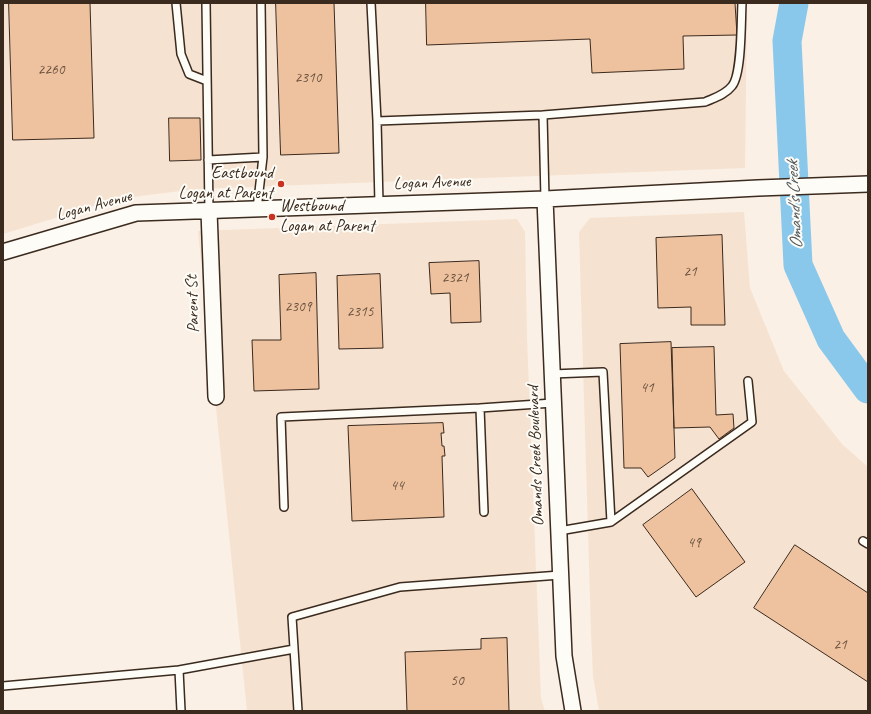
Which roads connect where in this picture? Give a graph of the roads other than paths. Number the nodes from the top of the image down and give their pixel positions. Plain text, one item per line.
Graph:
1 (176, 3) edge
2 (206, 3) edge
3 (261, 3) edge
4 (372, 3) edge
5 (742, 3) edge
6 (207, 81) junction
7 (543, 115) junction
8 (377, 121) junction
9 (263, 157) junction
10 (208, 160) junction
11 (868, 184) edge
12 (545, 198) junction
13 (379, 204) junction
14 (257, 209) junction
15 (209, 210) junction
16 (3, 252) edge
17 (552, 374) junction
18 (748, 381) dead end
19 (216, 397) dead end
20 (553, 403) junction
21 (480, 408) junction
22 (284, 507) dead end
23 (484, 512) dead end
24 (611, 522) junction
25 (559, 531) junction
26 (560, 575) junction
27 (294, 649) junction
28 (179, 670) junction
29 (3, 686) edge
30 (181, 711) edge
31 (298, 711) edge
32 (573, 711) edge

1 - 6 lane
2 - 6 lane
3 - 9 lane
4 - 8 lane
5 - 7 lane
6 - 10 lane
7 - 8 lane
7 - 12 lane
8 - 13 lane
9 - 10 lane
9 - 14 lane
10 - 15 lane
11 - 12 street, Logan Avenue
12 - 13 street, Logan Avenue
12 - 17 street, Omands Creek Boulevard
13 - 14 street, Logan Avenue
14 - 15 street, Logan Avenue
15 - 16 street, Logan Avenue
15 - 19 street, Parent St
17 - 20 street, Omands Creek Boulevard
17 - 24 lane
18 - 24 lane
20 - 21 lane
20 - 25 street, Omands Creek Boulevard
21 - 22 lane
21 - 23 lane
24 - 25 lane
25 - 26 street, Omands Creek Boulevard
26 - 27 lane
26 - 32 street, Omands Creek Boulevard
27 - 28 lane
27 - 31 lane
28 - 29 lane
28 - 30 lane

